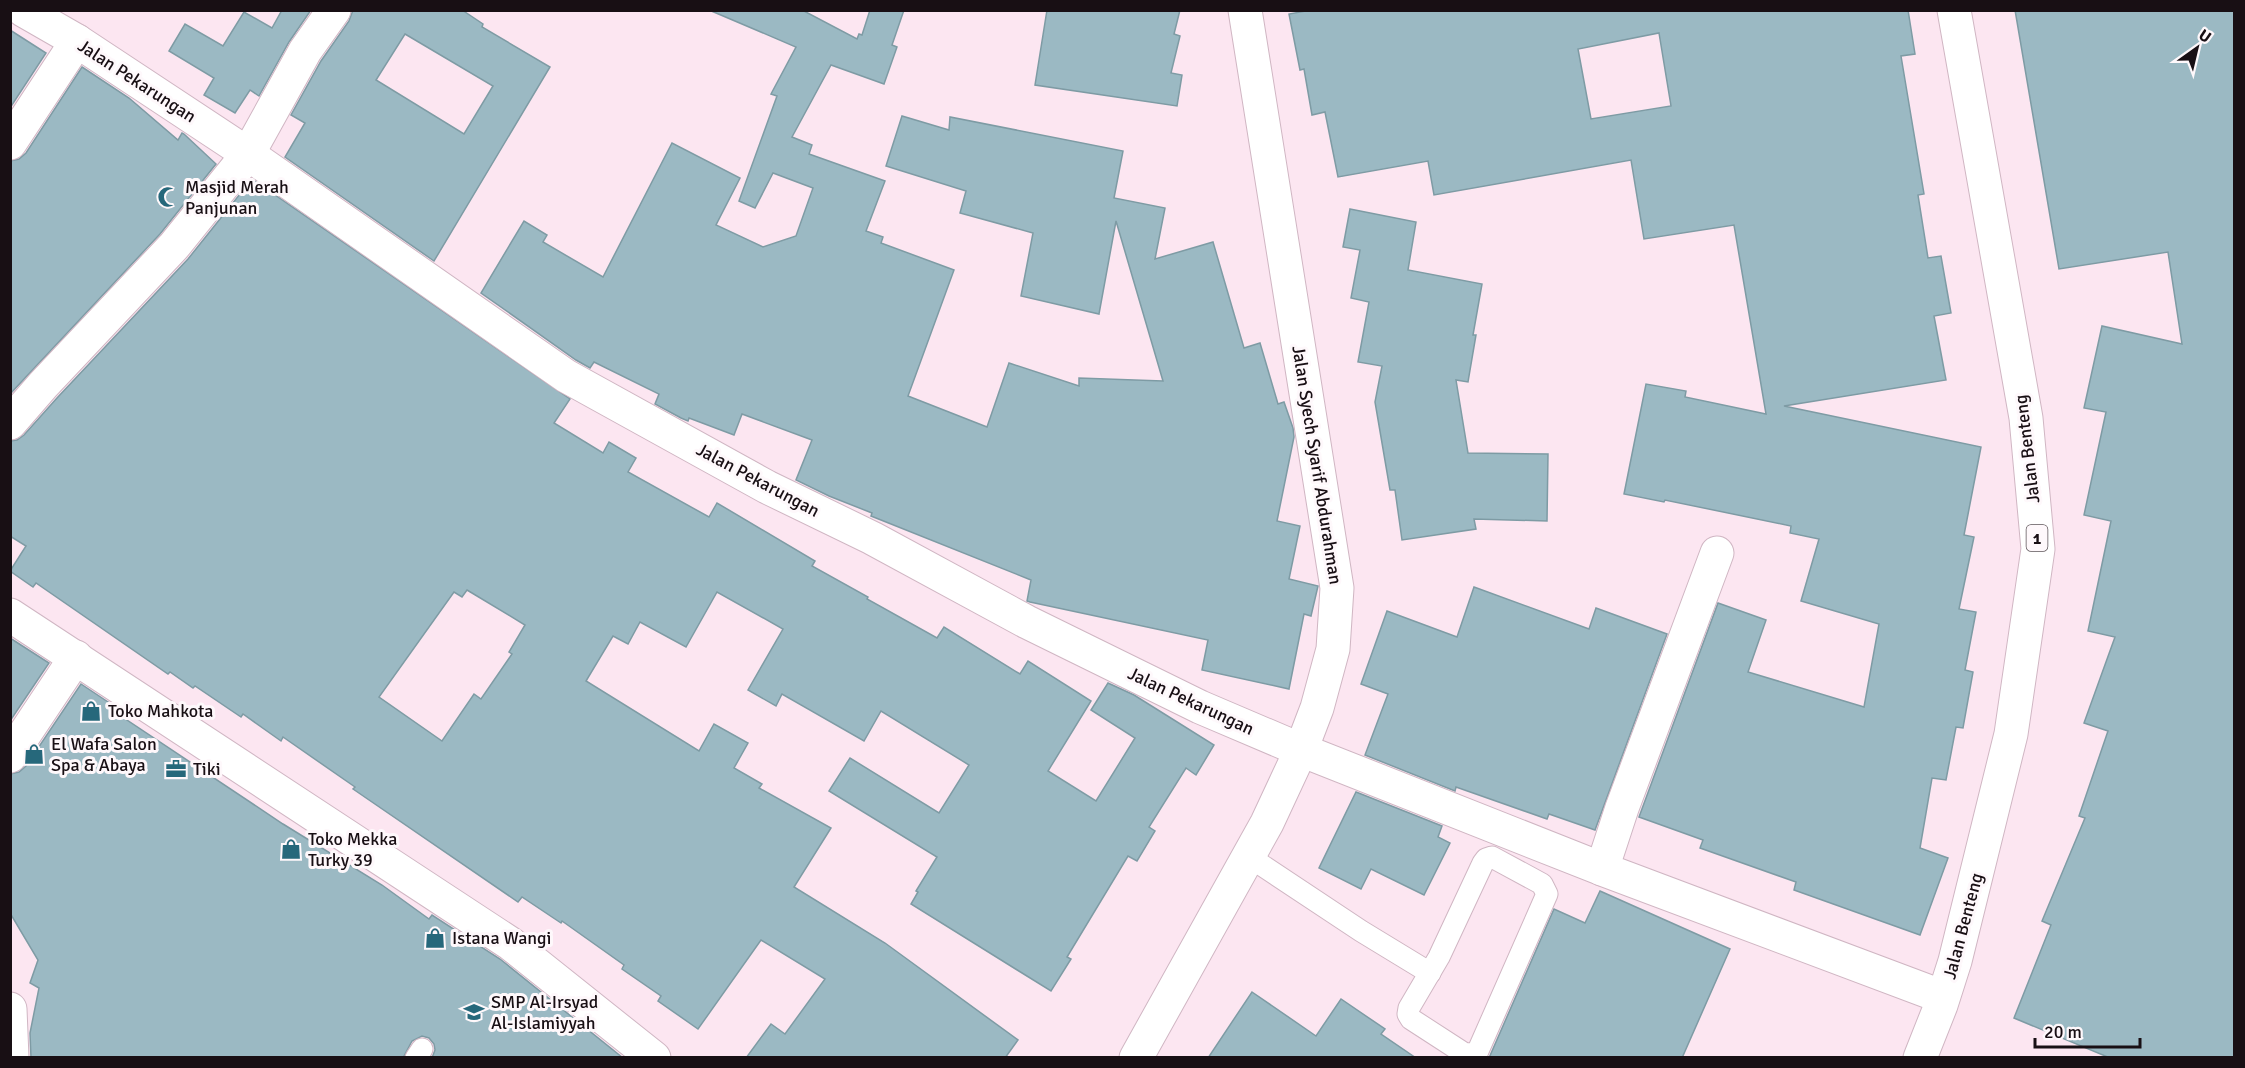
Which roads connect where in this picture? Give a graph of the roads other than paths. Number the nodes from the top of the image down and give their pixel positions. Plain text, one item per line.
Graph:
1 (23, 10) edge
2 (1245, 10) edge
3 (1954, 10) edge
4 (327, 13) edge
5 (77, 41) junction
6 (10, 143) edge
7 (248, 154) junction
8 (10, 423) edge
9 (1717, 553) dead end
10 (10, 615) edge
11 (76, 657) junction
12 (1301, 750) junction
13 (10, 756) edge
14 (1248, 856) junction
15 (1602, 869) junction
16 (1430, 973) junction
17 (1943, 997) junction
18 (10, 1009) edge
19 (12, 1058) edge
20 (654, 1058) edge
21 (1136, 1058) edge
22 (1920, 1058) edge

1 - 5 main road, Jalan Pekarungan
2 - 12 main road, Jalan Syech Syarif Abdurahman
3 - 17 main road, Jalan Benteng / 1
4 - 7 main road
5 - 6 main road
5 - 7 main road, Jalan Pekarungan
7 - 8 main road
7 - 12 main road, Jalan Pekarungan
9 - 15 main road
10 - 11 main road
11 - 13 main road
11 - 20 main road
12 - 14 main road, Jalan Syech Syarif Abdurahman
12 - 15 main road, Jalan Pekarungan
14 - 16 lane
14 - 21 main road, Jalan Syech Syarif Abdurahman
15 - 17 main road, Jalan Pekarungan
16 - 16 lane
17 - 22 main road, Jalan Benteng / 1
18 - 19 main road

